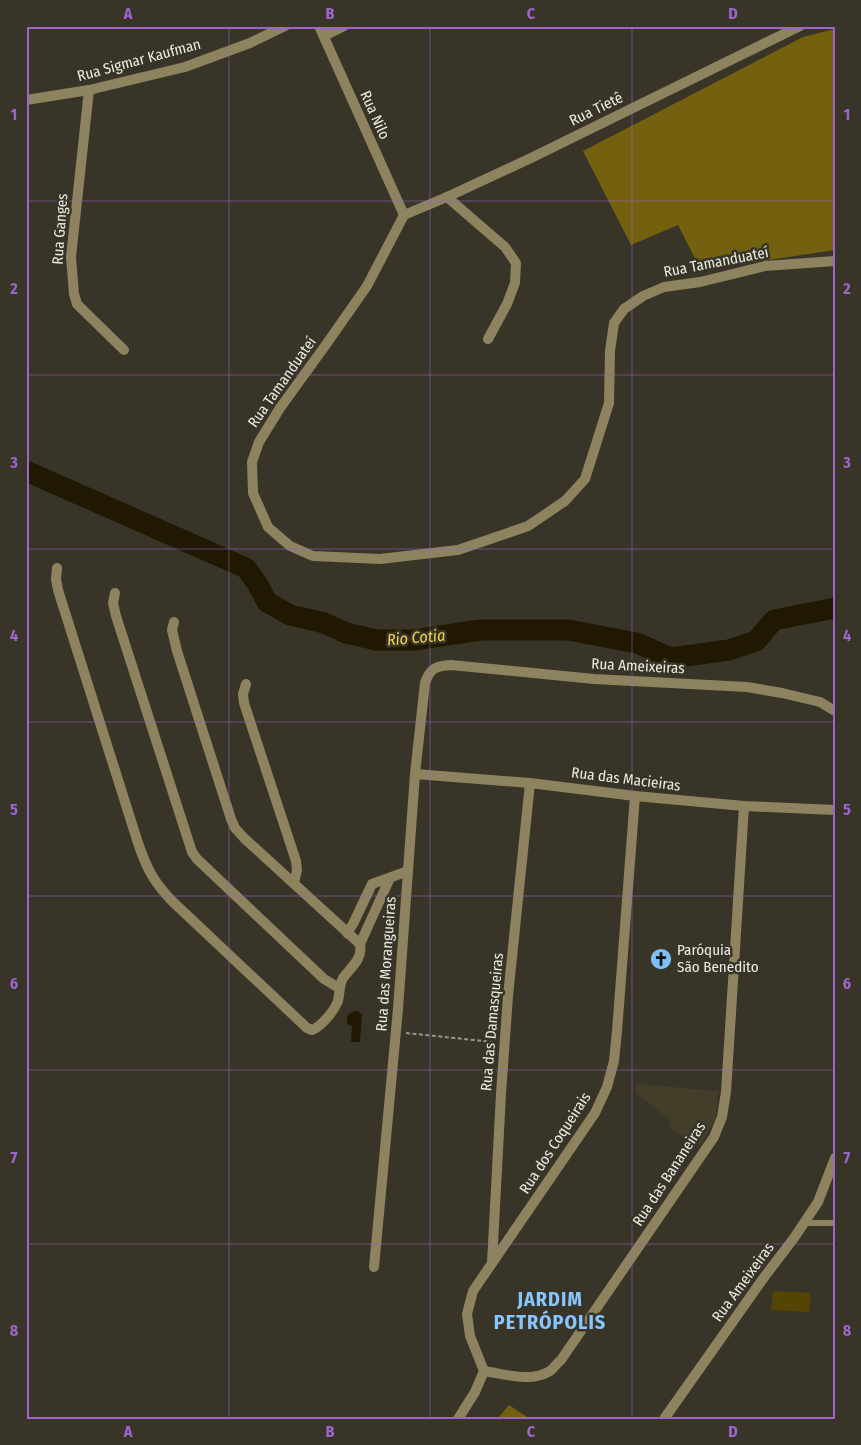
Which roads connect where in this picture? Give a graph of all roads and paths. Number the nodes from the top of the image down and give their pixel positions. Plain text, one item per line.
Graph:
1 (285, 26) edge
2 (344, 26) edge
3 (800, 26) edge
4 (789, 28) edge
5 (321, 31) edge
6 (89, 90) junction
7 (26, 100) edge
8 (447, 197) junction
9 (404, 215) junction
10 (835, 261) edge
11 (488, 339) dead end
12 (124, 350) dead end
13 (57, 568) dead end
14 (115, 592) dead end
15 (174, 622) dead end
16 (436, 667) joint
17 (246, 684) dead end
18 (835, 711) edge
19 (415, 774) junction
20 (530, 783) junction
21 (635, 796) junction
22 (744, 806) junction
23 (835, 810) edge
24 (408, 871) junction
25 (390, 878) junction
26 (294, 883) junction
27 (360, 909) junction
28 (374, 915) junction
29 (347, 933) junction
30 (360, 944) junction
31 (339, 988) junction
32 (396, 1031) junction
33 (505, 1043) junction
34 (835, 1158) edge
35 (804, 1223) junction
36 (833, 1223) dead end
37 (492, 1264) junction
38 (374, 1267) dead end
39 (484, 1371) junction
40 (458, 1419) edge
41 (664, 1419) edge

1 - 6 street, Rua Sigmar Kaufman
2 - 5 street
3 - 4 street, Rua Tietê
4 - 8 street, Rua Tietê
5 - 9 street, Rua Nilo
6 - 7 street, Rua Sigmar Kaufman
6 - 12 street, Rua Ganges
8 - 9 street, Rua Tietê
8 - 11 street
9 - 10 street, Rua Tamanduateí
13 - 31 street
14 - 31 street
15 - 26 street
16 - 18 street, Rua Ameixeiras
16 - 19 street, Rua das Morangueiras
17 - 26 street
19 - 20 street, Rua das Macieiras
19 - 24 street, Rua das Morangueiras
20 - 21 street, Rua das Macieiras
20 - 33 street, Rua das Damasqueiras
21 - 22 street, Rua das Macieiras
21 - 37 street, Rua dos Coqueirais
22 - 23 street, Rua das Macieiras
22 - 39 street, Rua das Bananeiras
24 - 25 street
24 - 32 street, Rua das Morangueiras
25 - 27 street
25 - 28 street
26 - 29 street
27 - 28 street
27 - 29 street
28 - 30 street
29 - 30 street
30 - 31 street
32 - 33 path
32 - 38 street, Rua das Morangueiras
33 - 37 street, Rua das Damasqueiras
34 - 35 street, Rua Ameixeiras
35 - 36 lane
35 - 41 street, Rua Ameixeiras
37 - 39 street, Rua dos Coqueirais
39 - 40 street

